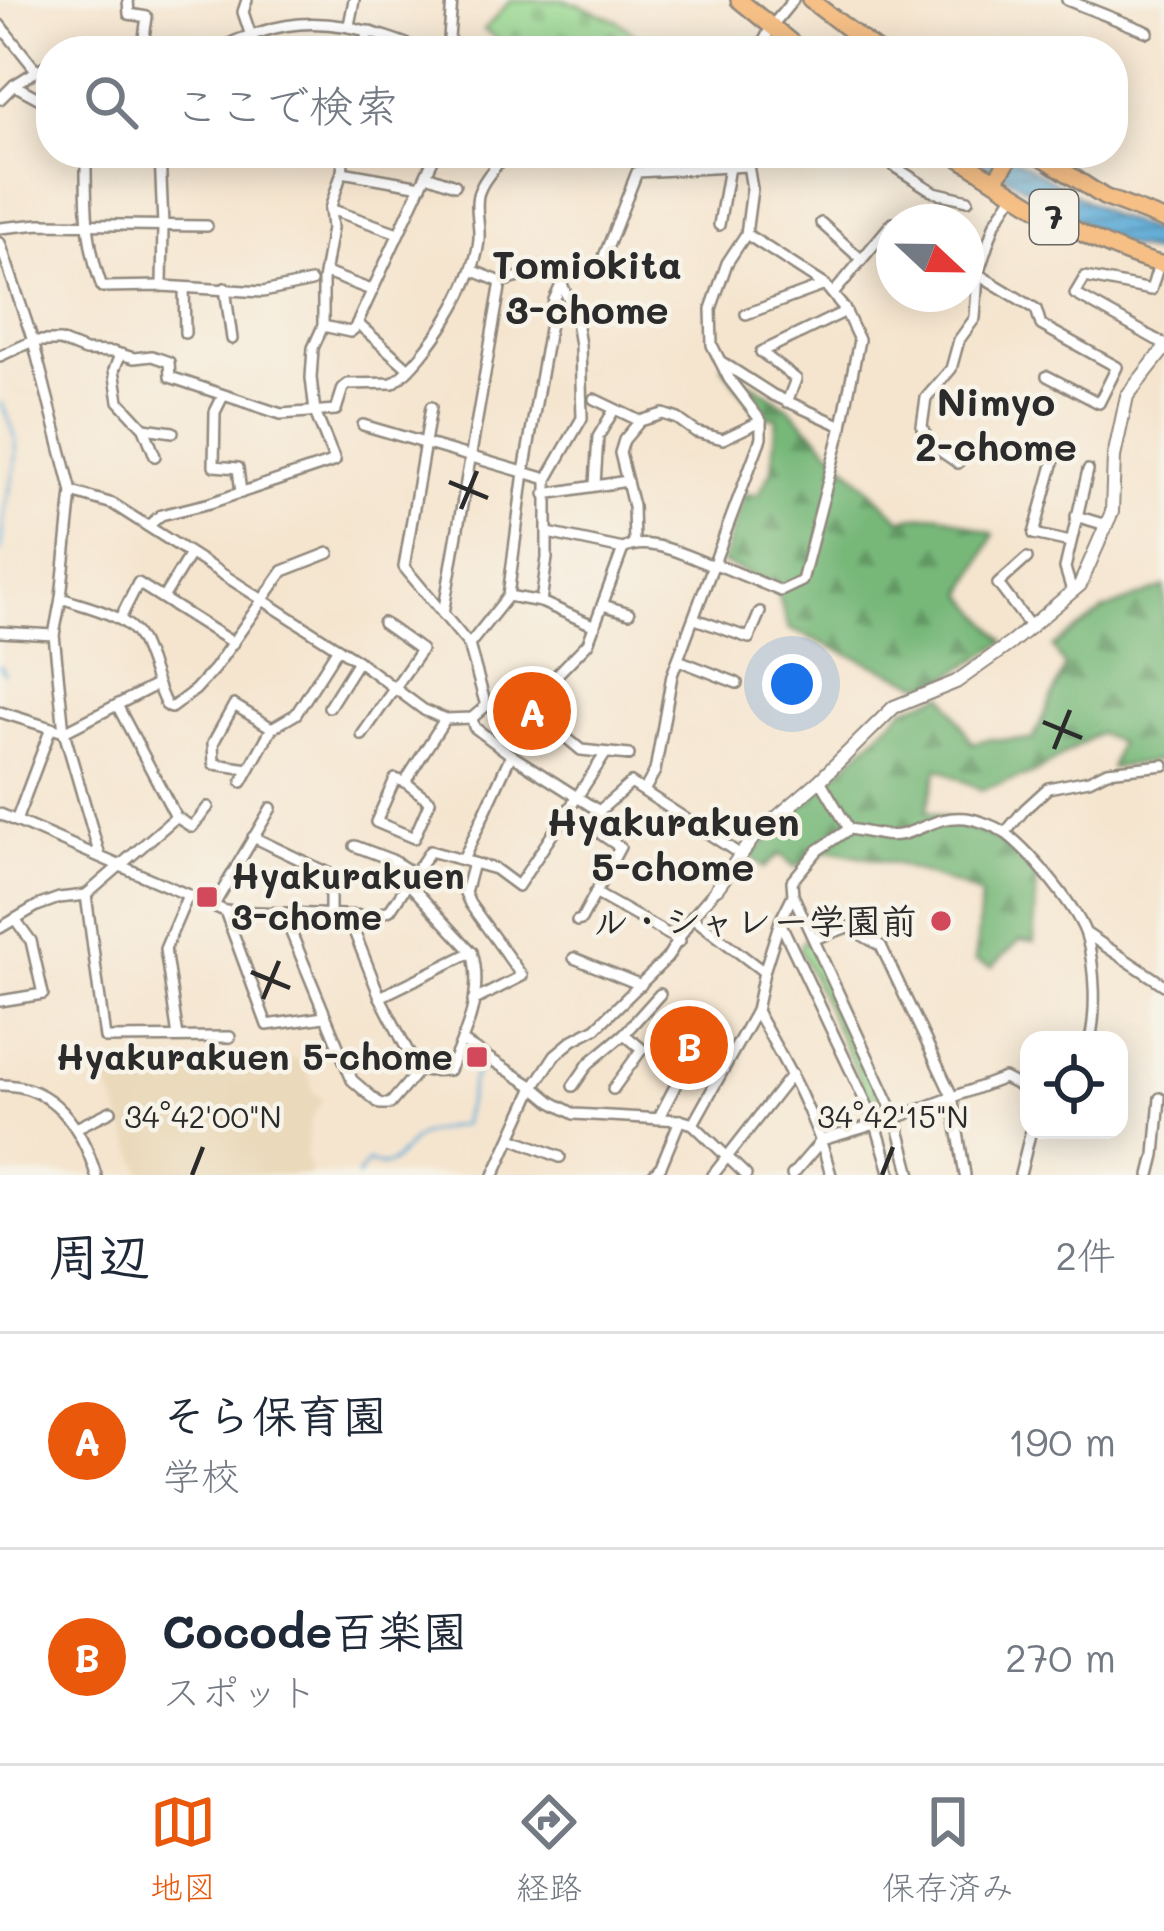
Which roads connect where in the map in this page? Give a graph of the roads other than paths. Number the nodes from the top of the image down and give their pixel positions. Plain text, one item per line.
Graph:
1 (128, 0) edge
2 (247, 0) edge
3 (354, 0) edge
4 (452, 0) edge
5 (739, 0) edge
6 (810, 0) edge
7 (1070, 1) edge
8 (792, 2) edge
9 (775, 22) junction
10 (0, 25) edge
11 (349, 25) junction
12 (369, 31) junction
13 (1148, 32) dead end
14 (144, 36) edge
15 (251, 36) joint
16 (367, 36) edge
17 (383, 36) edge
18 (449, 36) edge
19 (767, 36) edge
20 (788, 36) edge
21 (857, 36) edge
22 (36, 70) joint
23 (14, 85) junction
24 (36, 97) edge
25 (0, 99) edge
26 (86, 168) edge
27 (161, 168) edge
28 (342, 168) edge
29 (430, 168) edge
30 (495, 168) edge
31 (710, 168) edge
32 (728, 168) edge
33 (748, 168) edge
34 (898, 168) edge
35 (975, 168) edge
36 (1003, 168) edge
37 (1059, 168) edge
38 (342, 172) junction
39 (427, 175) junction
40 (995, 180) junction
41 (455, 184) dead end
42 (421, 187) junction
43 (1015, 192) junction
44 (968, 200) dead end
45 (330, 209) junction
46 (1164, 220) edge
47 (820, 224) dead end
48 (86, 225) junction
49 (718, 225) dead end
50 (164, 226) junction
51 (206, 226) dead end
52 (0, 228) edge
53 (398, 233) junction
54 (746, 234) junction
55 (876, 242) edge
56 (0, 243) edge
57 (984, 256) edge
58 (603, 259) dead end
59 (861, 260) junction
60 (1162, 265) edge
61 (474, 271) junction
62 (326, 273) junction
63 (984, 278) edge
64 (311, 282) dead end
65 (501, 282) junction
66 (562, 283) junction
67 (162, 286) junction
68 (184, 287) junction
69 (225, 288) junction
70 (829, 289) junction
71 (371, 290) junction
72 (846, 311) junction
73 (975, 312) edge
74 (746, 314) dead end
75 (357, 323) junction
76 (323, 326) junction
77 (185, 333) dead end
78 (232, 339) dead end
79 (33, 341) junction
80 (1164, 347) edge
81 (120, 355) junction
82 (0, 356) edge
83 (718, 360) junction
84 (409, 369) junction
85 (1047, 376) dead end
86 (223, 396) junction
87 (594, 399) dead end
88 (787, 402) junction
89 (430, 406) dead end
90 (614, 410) junction
91 (315, 412) junction
92 (640, 421) junction
93 (761, 421) junction
94 (363, 425) dead end
95 (842, 426) junction
96 (144, 428) junction
97 (173, 432) dead end
98 (423, 442) junction
99 (155, 456) dead end
100 (471, 456) junction
101 (1054, 461) dead end
102 (958, 463) dead end
103 (1088, 470) dead end
104 (524, 472) junction
105 (547, 479) junction
106 (627, 481) junction
107 (596, 484) junction
108 (72, 492) junction
109 (241, 493) junction
110 (545, 494) junction
111 (1076, 516) junction
112 (1106, 525) junction
113 (148, 526) junction
114 (548, 533) junction
115 (1070, 542) junction
116 (628, 546) junction
117 (329, 553) dead end
118 (190, 554) junction
119 (1028, 558) dead end
120 (714, 566) junction
121 (1072, 591) junction
122 (508, 596) junction
123 (62, 598) junction
124 (163, 598) junction
125 (262, 598) junction
126 (541, 602) junction
127 (603, 605) junction
128 (760, 612) dead end
129 (628, 613) dead end
130 (443, 614) junction
131 (695, 619) junction
132 (120, 620) junction
133 (383, 623) dead end
134 (596, 626) junction
135 (1030, 626) junction
136 (0, 632) edge
137 (54, 635) junction
138 (233, 644) junction
139 (470, 645) junction
140 (338, 649) junction
141 (678, 660) junction
142 (358, 661) junction
143 (737, 683) dead end
144 (156, 685) junction
145 (396, 688) junction
146 (117, 705) junction
147 (486, 706) junction
148 (329, 707) dead end
149 (1, 715) edge
150 (472, 718) junction
151 (445, 719) junction
152 (51, 728) junction
153 (272, 728) junction
154 (64, 731) junction
155 (362, 735) dead end
156 (568, 740) dead end
157 (606, 753) junction
158 (511, 755) junction
159 (629, 755) dead end
160 (1164, 765) edge
161 (249, 769) junction
162 (820, 780) junction
163 (242, 782) dead end
164 (405, 782) junction
165 (644, 791) junction
166 (577, 797) junction
167 (208, 808) dead end
168 (271, 808) dead end
169 (599, 811) junction
170 (0, 814) edge
171 (176, 817) junction
172 (16, 821) junction
173 (849, 829) junction
174 (1005, 833) junction
175 (253, 837) junction
176 (355, 846) dead end
177 (741, 855) junction
178 (100, 856) junction
179 (468, 861) junction
180 (122, 866) junction
181 (413, 880) junction
182 (717, 888) joint
183 (595, 893) junction
184 (188, 895) junction
185 (793, 895) junction
186 (86, 896) junction
187 (214, 905) junction
188 (225, 911) junction
189 (283, 913) junction
190 (330, 914) junction
191 (348, 916) junction
192 (692, 916) junction
193 (15, 919) junction
194 (578, 921) dead end
195 (780, 921) junction
196 (0, 928) edge
197 (1087, 934) junction
198 (814, 939) junction
199 (680, 941) junction
200 (472, 952) junction
201 (574, 958) dead end
202 (764, 972) junction
203 (641, 985) junction
204 (1164, 985) edge
205 (660, 994) dead end
206 (380, 997) junction
207 (0, 1001) edge
208 (473, 1001) junction
209 (756, 1011) junction
210 (324, 1017) junction
211 (596, 1028) junction
212 (1092, 1031) edge
213 (624, 1034) junction
214 (230, 1036) dead end
215 (178, 1037) junction
216 (462, 1041) junction
217 (611, 1044) junction
218 (683, 1070) dead end
219 (418, 1071) junction
220 (792, 1074) junction
221 (0, 1084) edge
222 (573, 1086) dead end
223 (1020, 1086) edge
224 (534, 1087) junction
225 (614, 1088) dead end
226 (952, 1096) junction
227 (1160, 1098) dead end
228 (111, 1111) dead end
229 (896, 1118) junction
230 (658, 1119) junction
231 (680, 1120) junction
232 (693, 1124) junction
233 (876, 1124) junction
234 (76, 1129) junction
235 (512, 1138) junction
236 (1029, 1139) edge
237 (822, 1140) junction
238 (1160, 1156) edge
239 (560, 1157) dead end
240 (725, 1157) junction
241 (96, 1175) edge
242 (494, 1175) edge
243 (653, 1175) edge
244 (712, 1175) edge
245 (746, 1175) edge
246 (792, 1175) edge
247 (831, 1175) edge
248 (891, 1175) edge
249 (911, 1175) edge
250 (965, 1175) edge
251 (1020, 1175) edge
252 (1150, 1175) edge

1 - 14 street
2 - 15 street
3 - 11 street
4 - 18 street
5 - 9 main road
6 - 21 main road
7 - 13 street
8 - 9 street
9 - 19 street
9 - 20 main road
10 - 22 street
11 - 12 street
11 - 15 street
12 - 16 street
12 - 17 street
22 - 23 street
23 - 24 street
23 - 25 street
26 - 48 street
27 - 50 street
28 - 38 street
29 - 39 street
30 - 61 street
31 - 58 street
32 - 49 street
33 - 54 street
34 - 44 street
35 - 40 main road, 7
36 - 40 main road
37 - 46 main road, 7
38 - 42 street
38 - 45 street
39 - 41 street
39 - 42 street
40 - 43 main road, 7
42 - 53 street
43 - 57 street
43 - 60 main road, 7
45 - 53 street
45 - 62 street
47 - 59 street
48 - 50 street
48 - 52 street
48 - 67 street
50 - 51 street
50 - 67 street
53 - 71 street
54 - 70 street
54 - 83 street
55 - 59 street
56 - 79 street
59 - 70 street
60 - 80 street
61 - 65 street
61 - 84 street
62 - 71 street
62 - 76 street
63 - 85 street
64 - 69 street
65 - 66 street
65 - 100 street
66 - 104 street
66 - 105 street
67 - 68 street
68 - 69 street
68 - 77 street
69 - 78 street
70 - 72 street
70 - 74 street
71 - 75 street
72 - 88 street
72 - 95 street
73 - 102 street
75 - 76 street
75 - 84 street
76 - 91 street
79 - 81 street
79 - 82 street
79 - 108 street
80 - 112 street
81 - 86 street
81 - 96 street
83 - 88 street
83 - 93 street
84 - 91 street
86 - 91 street
86 - 109 street
87 - 90 street
88 - 95 street
89 - 98 street
90 - 92 street
90 - 107 street
91 - 109 street
92 - 93 street
92 - 106 street
93 - 120 street
94 - 98 street
95 - 120 street
96 - 97 street
96 - 99 street
98 - 100 street
98 - 130 street
100 - 104 street
100 - 130 street
101 - 115 street
103 - 111 street
104 - 105 street
104 - 122 street
105 - 110 street
106 - 107 street
106 - 116 street
107 - 110 street
108 - 113 street
108 - 123 street
109 - 113 street
110 - 114 street
111 - 112 street
111 - 115 street
112 - 121 street
113 - 118 street
114 - 116 street
114 - 126 street
115 - 121 street
116 - 120 street
116 - 127 street
117 - 125 street
118 - 124 street
118 - 125 street
119 - 135 street
120 - 131 street
121 - 135 street
122 - 126 street
122 - 139 street
123 - 132 street
123 - 137 street
124 - 132 street
124 - 138 street
125 - 138 street
125 - 140 street
126 - 134 street
127 - 129 street
127 - 134 street
128 - 131 street
130 - 139 street
131 - 141 street
132 - 144 street
133 - 145 street
134 - 147 street
135 - 162 street
136 - 137 street
137 - 154 street
138 - 144 street
139 - 147 street
140 - 142 street
140 - 153 street
141 - 143 street
141 - 165 street
142 - 145 street
142 - 148 street
144 - 146 street
145 - 151 street
145 - 155 street
146 - 154 street
146 - 171 street
147 - 150 street
149 - 152 street
150 - 151 street
150 - 158 street
151 - 164 street
152 - 154 street
152 - 172 street
153 - 161 street
153 - 161 street
154 - 178 street
156 - 157 street
157 - 159 street
157 - 166 street
158 - 166 street
158 - 179 street
160 - 174 street
161 - 163 street
162 - 173 street
162 - 177 street
164 - 164 street
165 - 169 street
165 - 177 street
166 - 169 street
166 - 179 street
167 - 171 street
168 - 175 street
169 - 183 street
170 - 172 street
171 - 180 street
172 - 178 street
173 - 174 street
173 - 185 street
174 - 197 street
175 - 187 street
175 - 190 street
176 - 181 street
177 - 182 street
178 - 180 street
179 - 181 street
179 - 208 street
180 - 184 street
180 - 186 street
181 - 191 street
181 - 200 street
182 - 192 street
183 - 194 street
183 - 199 street
184 - 187 street
184 - 215 street
185 - 195 street
185 - 198 street
186 - 193 street
186 - 215 street
187 - 188 street
188 - 189 street
188 - 210 street
189 - 190 street
189 - 210 street
190 - 191 street
191 - 206 street
192 - 199 street
192 - 202 street
193 - 196 street
193 - 207 street
195 - 202 street
195 - 233 street
197 - 204 street
197 - 212 street
198 - 226 street
198 - 229 street
199 - 203 street
200 - 206 street
200 - 208 street
201 - 203 street
202 - 209 street
203 - 211 street
205 - 213 street
206 - 219 street
208 - 216 street
209 - 220 street
209 - 232 street
210 - 219 street
211 - 217 street
211 - 224 street
213 - 217 street
213 - 225 street
214 - 215 street
216 - 219 street
216 - 224 street
217 - 222 street
218 - 230 street
220 - 237 street
220 - 240 street
221 - 234 street
223 - 226 street
224 - 230 street
224 - 235 street
226 - 229 street
226 - 250 street
227 - 238 street
228 - 234 street
229 - 233 street
229 - 249 street
230 - 231 street
231 - 232 street
231 - 243 street
232 - 240 street
233 - 237 street
233 - 248 street
234 - 241 street
235 - 239 street
235 - 242 street
236 - 251 street
237 - 246 street
237 - 247 street
238 - 252 street
240 - 244 street
240 - 245 street

